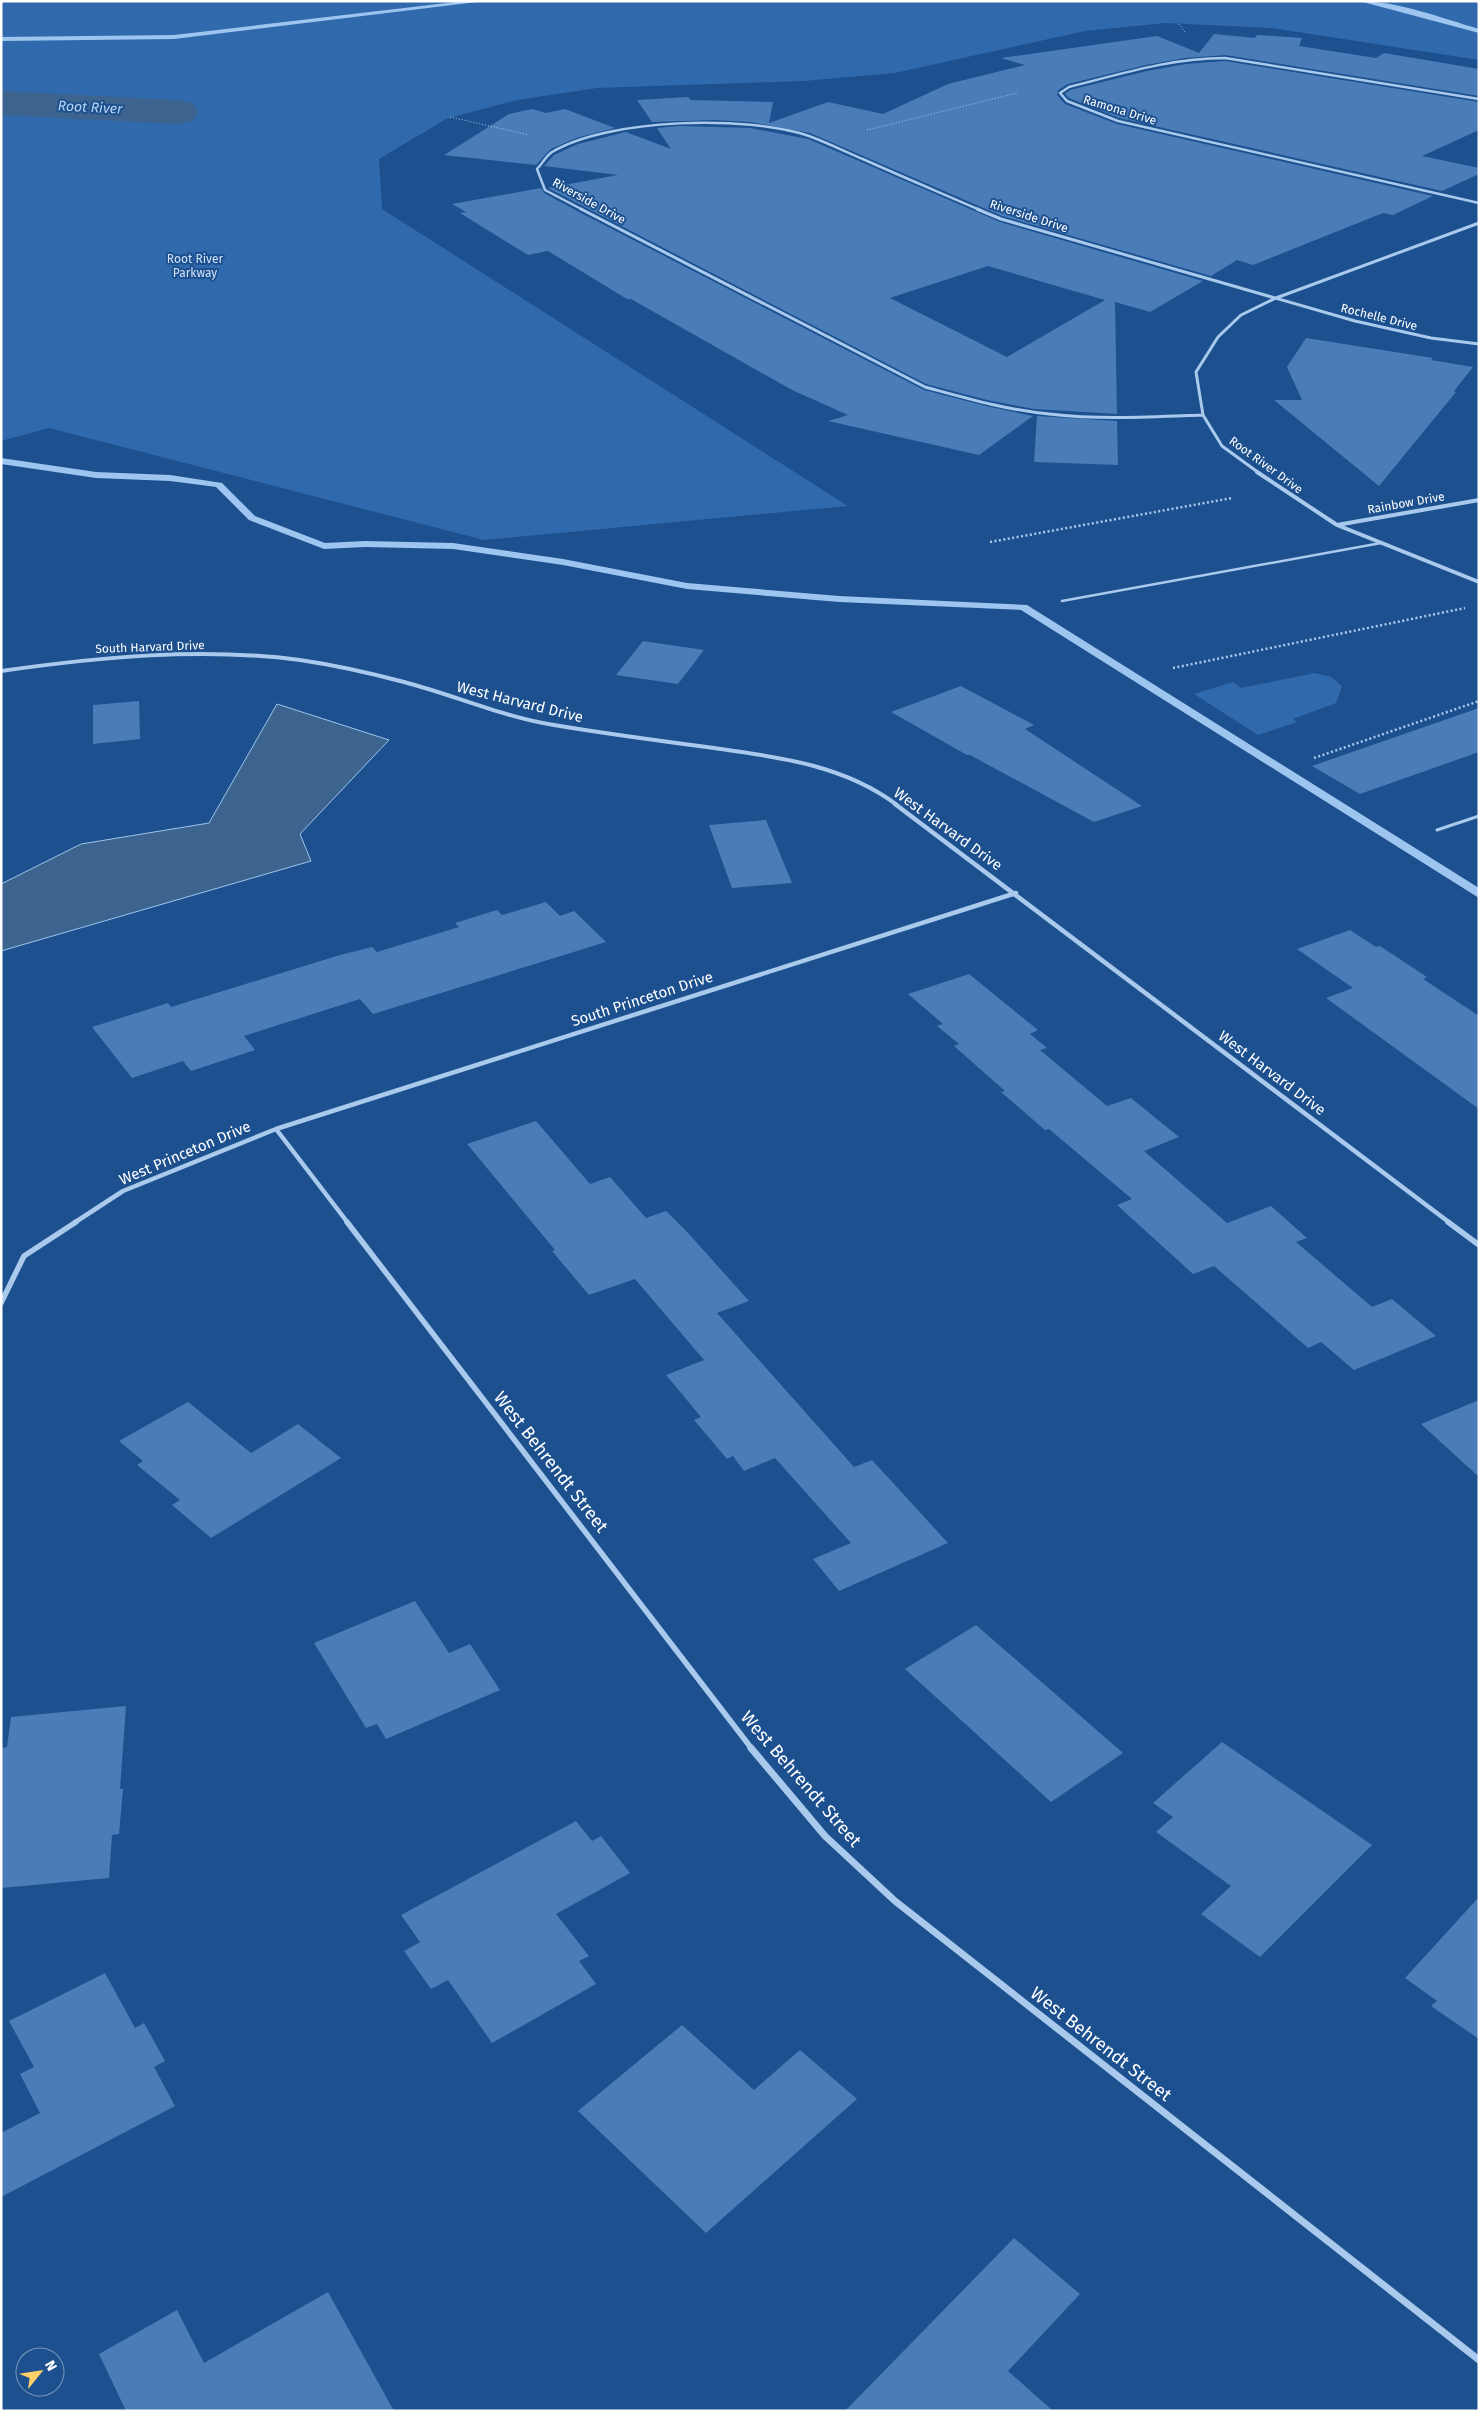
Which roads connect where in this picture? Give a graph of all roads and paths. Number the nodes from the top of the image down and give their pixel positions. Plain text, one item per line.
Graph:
1 (1017, 93) dead end
2 (1479, 99) edge
3 (450, 117) dead end
4 (533, 136) dead end
5 (820, 142) junction
6 (1479, 203) edge
7 (1479, 223) edge
8 (1276, 298) junction
9 (1479, 344) edge
10 (1203, 415) junction
11 (1232, 498) dead end
12 (1479, 500) edge
13 (1337, 525) junction
14 (990, 542) dead end
15 (1381, 543) junction
16 (1479, 582) edge
17 (1062, 601) dead end
18 (1468, 608) dead end
19 (300, 660) joint
20 (1173, 668) dead end
21 (1, 671) edge
22 (1479, 701) edge
23 (1314, 758) dead end
24 (1479, 816) edge
25 (1437, 830) dead end
26 (1016, 893) junction
27 (276, 1129) junction
28 (1479, 1245) edge
29 (1, 1303) edge
30 (1479, 2360) edge

1 - 5 path
2 - 6 street, Ramona Drive
3 - 4 path
5 - 8 street, Riverside Drive
5 - 10 street, Riverside Drive
7 - 8 street, Root River Drive
8 - 9 street, Rochelle Drive
8 - 10 street, Root River Drive
10 - 13 street, Root River Drive
11 - 14 path
12 - 13 street, Rainbow Drive
13 - 15 street, Root River Drive
15 - 16 street, Root River Drive
15 - 17 lane
18 - 20 path
19 - 21 street, South Harvard Drive
19 - 26 street, West Harvard Drive
22 - 23 path
24 - 25 lane
26 - 27 street, South Princeton Drive
26 - 28 street, West Harvard Drive
27 - 29 street, West Princeton Drive
27 - 30 street, West Behrendt Street

